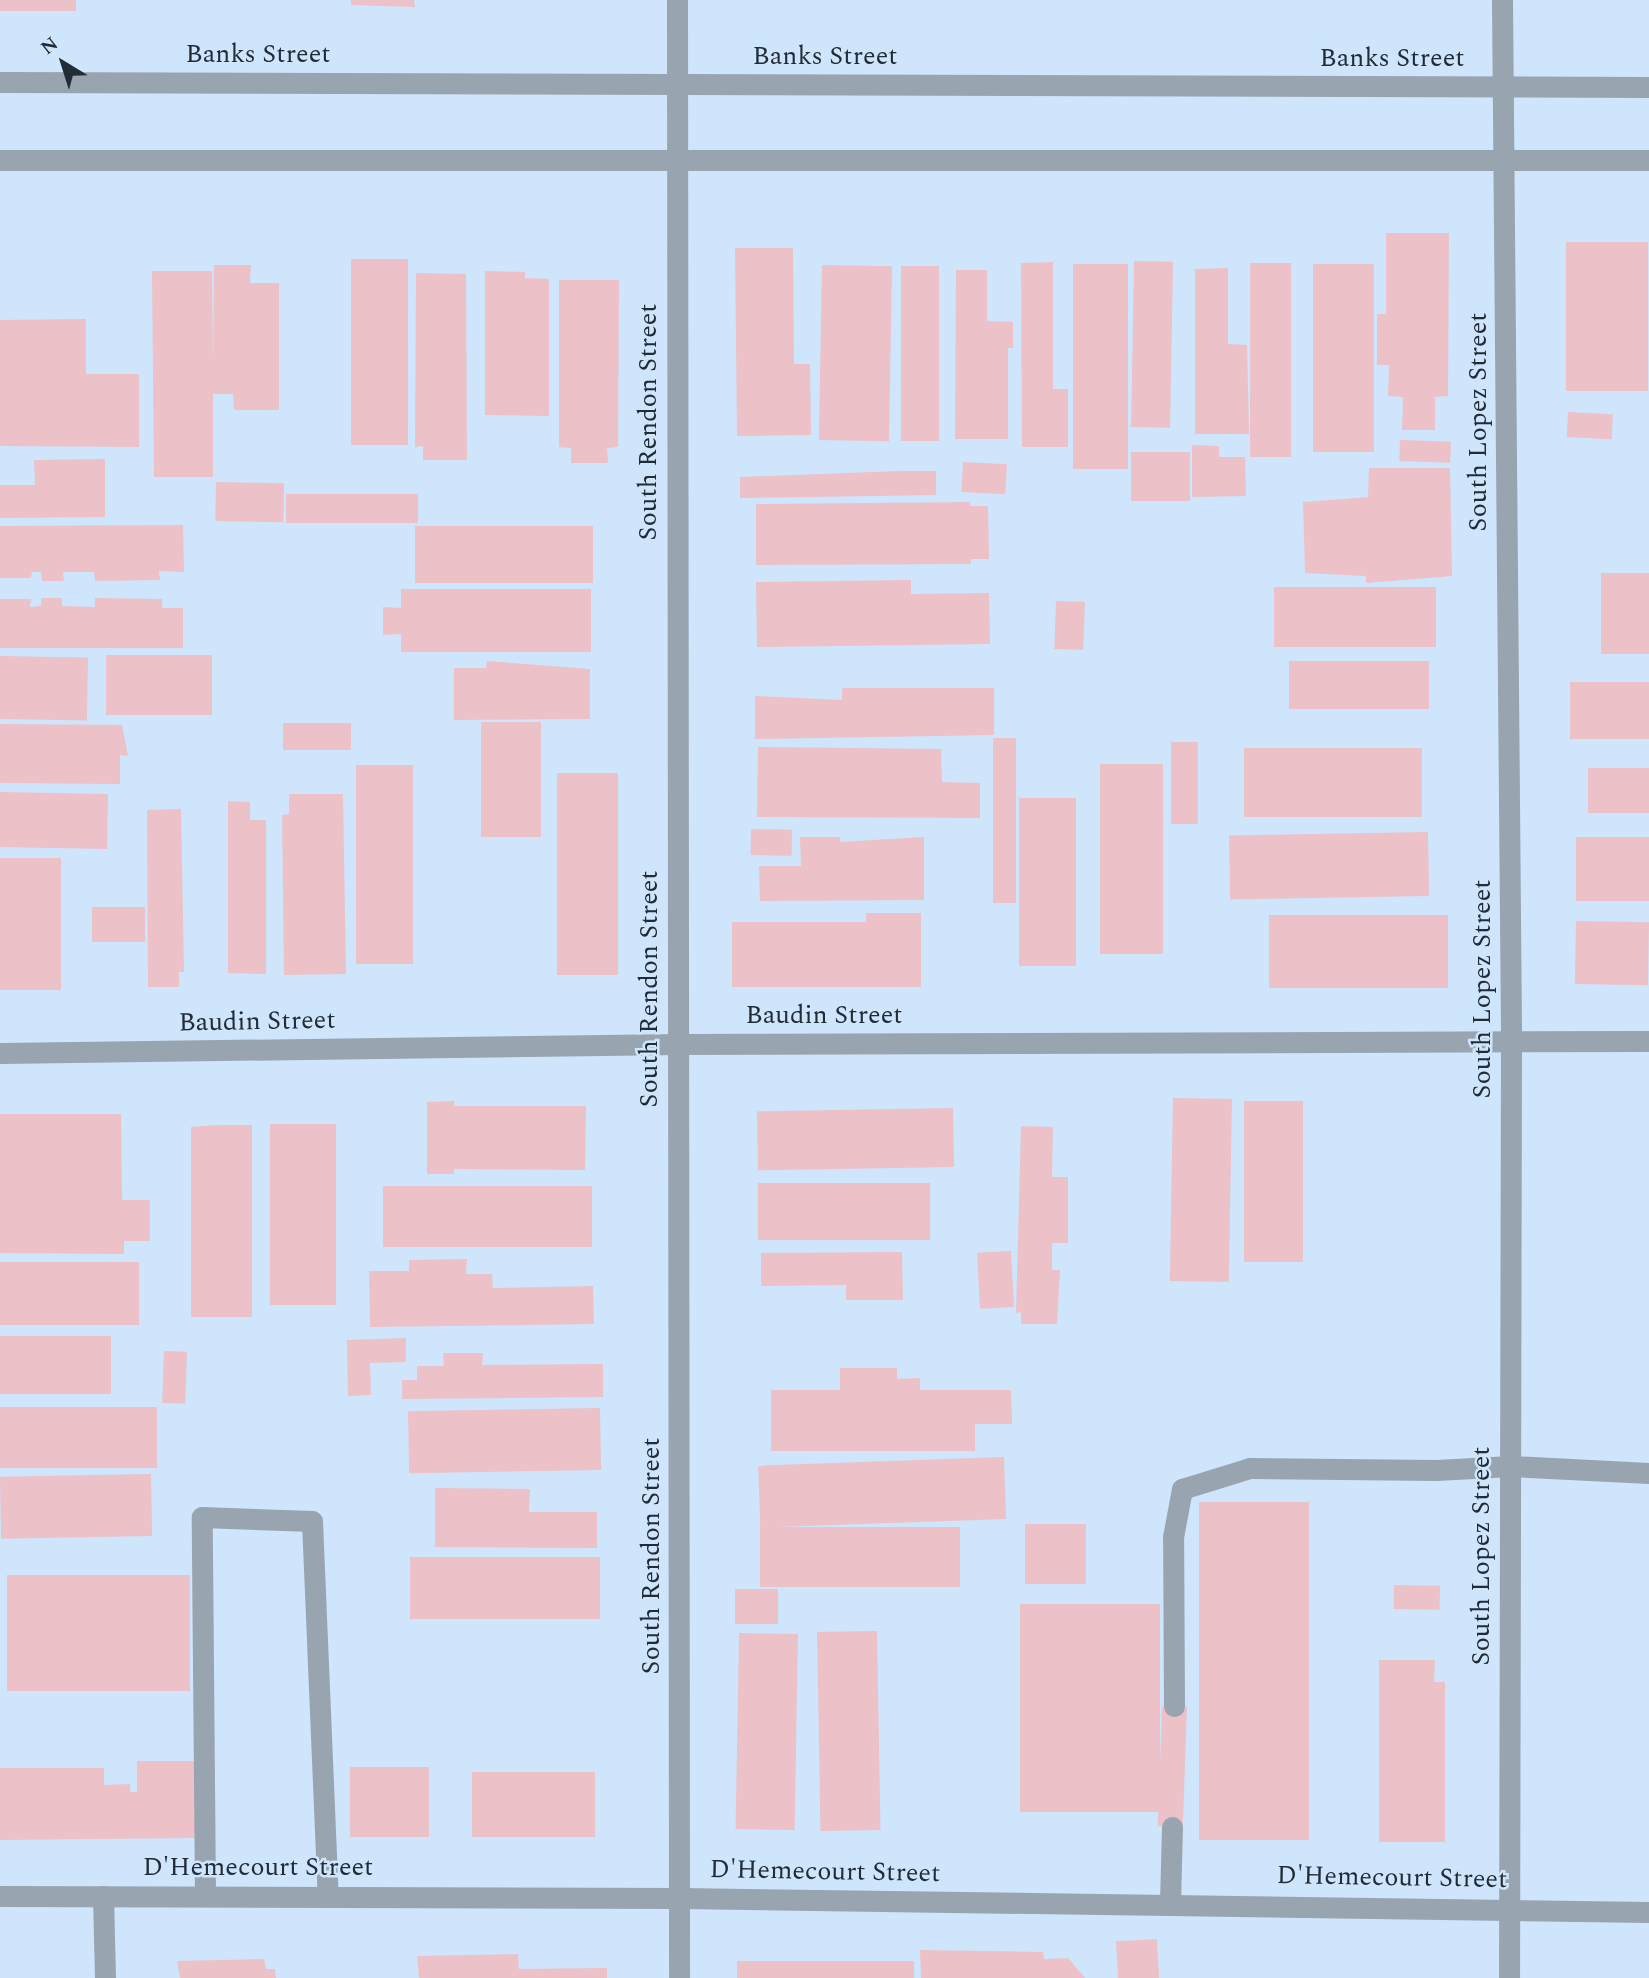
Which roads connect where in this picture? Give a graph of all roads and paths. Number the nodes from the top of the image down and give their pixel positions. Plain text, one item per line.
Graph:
1 (677, 0) edge
2 (1502, 0) edge
3 (0, 82) edge
4 (677, 85) junction
5 (1502, 87) junction
6 (1649, 87) edge
7 (0, 160) edge
8 (676, 160) junction
9 (1649, 160) edge
10 (1505, 161) junction
11 (1511, 1041) junction
12 (1649, 1041) edge
13 (679, 1044) junction
14 (0, 1053) edge
15 (1511, 1466) junction
16 (1649, 1473) edge
17 (1174, 1706) dead end
18 (1171, 1827) dead end
19 (0, 1896) edge
20 (103, 1896) junction
21 (205, 1896) junction
22 (328, 1897) junction
23 (681, 1898) junction
24 (1170, 1903) junction
25 (1510, 1907) junction
26 (1649, 1912) edge
27 (106, 1978) edge
28 (679, 1978) edge
29 (1509, 1978) edge

1 - 4 street, South Rendon Street
2 - 5 street, South Lopez Street
3 - 4 street, Banks Street
4 - 5 street, Banks Street
4 - 8 street, South Rendon Street
5 - 6 street, Banks Street
5 - 10 street, South Lopez Street
7 - 8 street
8 - 10 street
8 - 13 street, South Rendon Street
9 - 10 street
10 - 11 street, South Lopez Street
11 - 12 street, Baudin Street
11 - 13 street, Baudin Street
11 - 15 street, South Lopez Street
13 - 14 street, Baudin Street
13 - 23 street, South Rendon Street
15 - 16 street
15 - 17 street
15 - 25 street, South Lopez Street
18 - 24 street
19 - 20 street, D'Hemecourt Street
20 - 21 street, D'Hemecourt Street
20 - 27 street
21 - 22 street, D'Hemecourt Street
21 - 22 street
22 - 23 street, D'Hemecourt Street
23 - 24 street, D'Hemecourt Street
23 - 28 street, South Rendon Street
24 - 25 street, D'Hemecourt Street
25 - 26 street, D'Hemecourt Street
25 - 29 street, South Lopez Street

